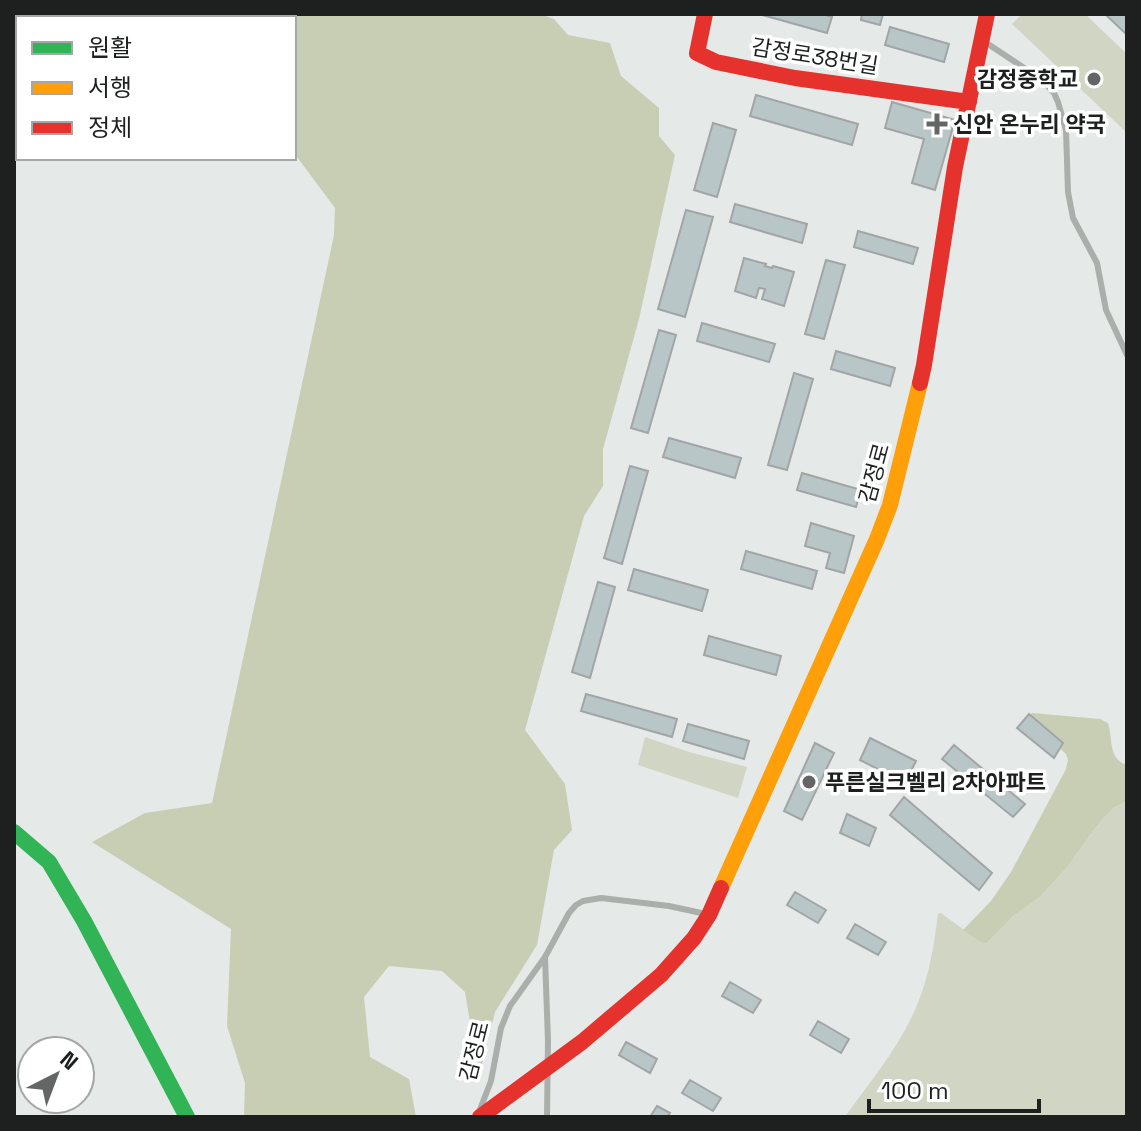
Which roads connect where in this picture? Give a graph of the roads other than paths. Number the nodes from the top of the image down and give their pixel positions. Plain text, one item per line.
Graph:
1 (705, 14) edge
2 (987, 14) edge
3 (982, 40) junction
4 (969, 102) junction
5 (1127, 355) edge
6 (14, 832) edge
7 (709, 915) junction
8 (545, 957) junction
9 (547, 1069) junction
10 (187, 1117) edge
11 (478, 1117) edge
12 (547, 1117) edge

1 - 4 street, 감정로38번길
2 - 3 street, 감정로
3 - 4 street, 감정로
3 - 5 lane
4 - 7 street, 감정로
6 - 10 street
7 - 8 lane, 감정로
7 - 9 street, 감정로
8 - 9 lane
8 - 11 lane, 감정로
9 - 11 street, 감정로
9 - 12 lane

